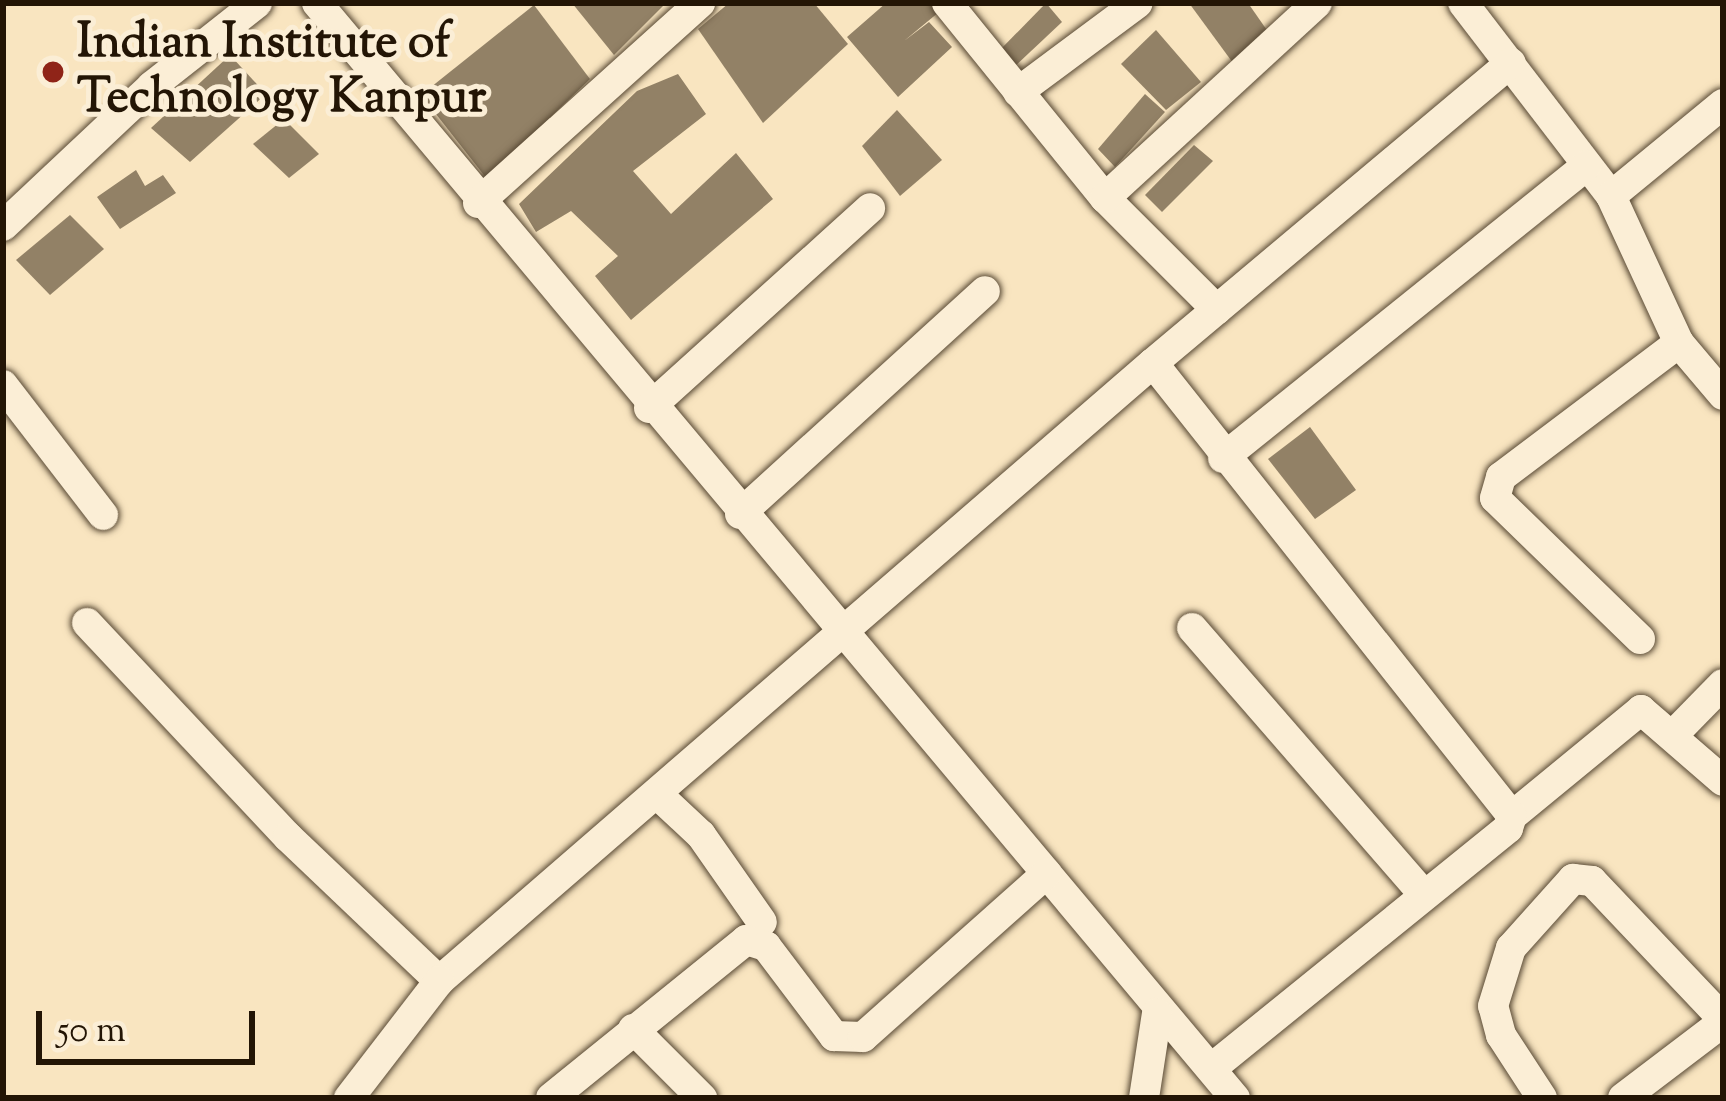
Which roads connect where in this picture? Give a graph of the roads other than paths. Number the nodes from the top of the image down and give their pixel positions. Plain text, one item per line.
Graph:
1 (257, 3) edge
2 (317, 3) edge
3 (700, 3) edge
4 (946, 3) edge
5 (1138, 3) edge
6 (1317, 3) edge
7 (1463, 3) edge
8 (1510, 63) junction
9 (1018, 92) junction
10 (1723, 104) edge
11 (1588, 165) junction
12 (1611, 196) junction
13 (1105, 199) junction
14 (478, 202) junction
15 (870, 208) dead end
16 (3, 226) edge
17 (985, 291) dead end
18 (1216, 310) junction
19 (1679, 343) junction
20 (1153, 363) junction
21 (3, 385) edge
22 (1723, 395) edge
23 (650, 408) junction
24 (1223, 458) junction
25 (740, 514) junction
26 (103, 515) dead end
27 (87, 623) dead end
28 (1192, 628) dead end
29 (842, 633) junction
30 (1640, 639) dead end
31 (1723, 684) edge
32 (1673, 735) junction
33 (1723, 782) edge
34 (657, 794) junction
35 (1512, 817) junction
36 (1047, 874) junction
37 (1420, 891) junction
38 (762, 922) dead end
39 (439, 981) junction
40 (1157, 1013) junction
41 (633, 1029) junction
42 (1720, 1030) edge
43 (1212, 1068) junction
44 (349, 1098) edge
45 (551, 1098) edge
46 (702, 1098) edge
47 (1144, 1098) edge
48 (1235, 1098) edge
49 (1542, 1098) edge
50 (1624, 1098) edge

1 - 16 street
2 - 14 street
3 - 14 street
4 - 9 street
5 - 9 street
6 - 13 street
7 - 8 street
8 - 11 street
8 - 18 street
9 - 13 street
10 - 12 street
11 - 12 street
11 - 24 street
12 - 19 street
13 - 18 street
14 - 23 street
15 - 23 street
17 - 25 street
18 - 20 street
19 - 22 street
19 - 30 street
20 - 24 street
20 - 29 street
21 - 26 street
23 - 25 street
24 - 35 street
25 - 29 street
27 - 39 street
28 - 37 street
29 - 34 street
29 - 36 street
31 - 32 street
32 - 33 street
32 - 35 street
34 - 38 street
34 - 39 street
35 - 37 street
36 - 40 street
36 - 41 street
37 - 43 street
39 - 44 street
40 - 43 street
40 - 47 street
41 - 45 street
41 - 46 street
42 - 49 street
42 - 50 street
43 - 48 street

